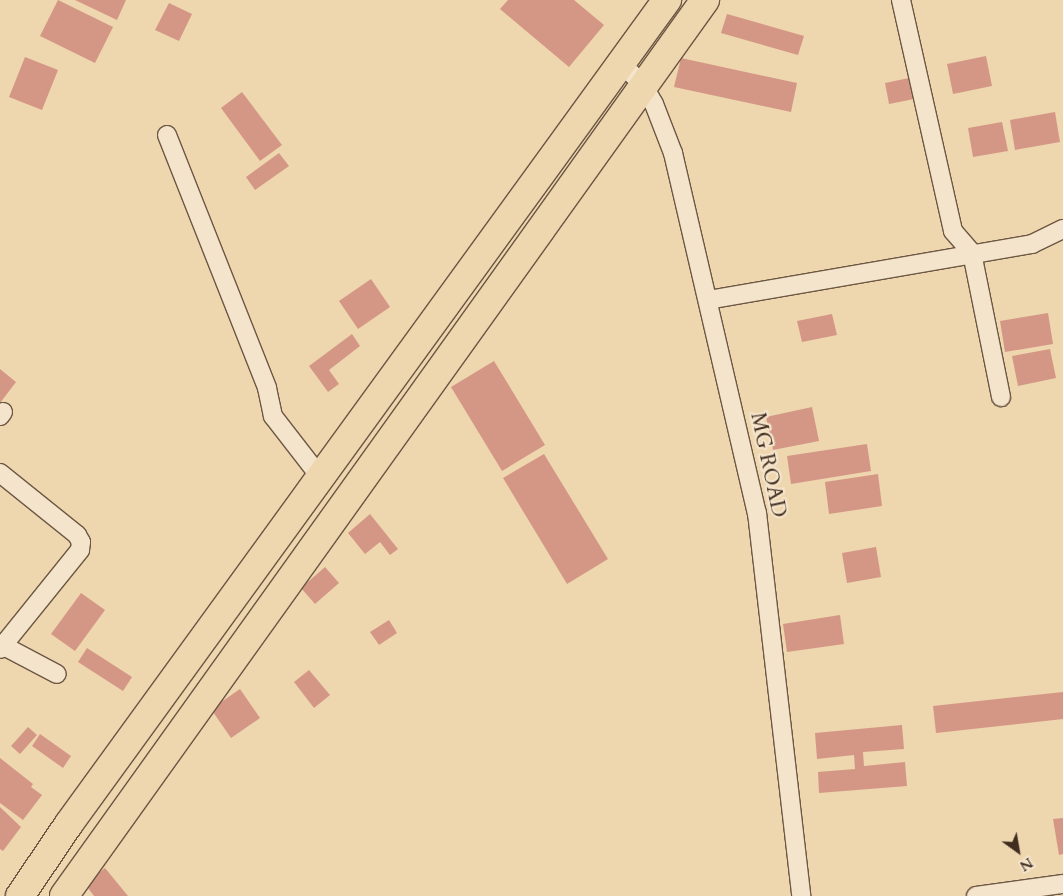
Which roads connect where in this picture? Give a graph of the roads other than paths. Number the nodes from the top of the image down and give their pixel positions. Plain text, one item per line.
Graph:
1 (667, 0) edge
2 (705, 0) edge
3 (901, 0) edge
4 (621, 63) junction
5 (643, 85) junction
6 (166, 135) dead end
7 (1063, 229) edge
8 (972, 253) junction
9 (708, 300) junction
10 (1001, 396) dead end
11 (0, 473) edge
12 (321, 478) junction
13 (1, 646) edge
14 (57, 674) dead end
15 (1063, 884) edge
16 (20, 896) edge
17 (64, 896) edge
18 (801, 896) edge
19 (976, 896) edge

1 - 4 highway
2 - 5 highway
3 - 8 street
4 - 5 street, MG ROAD
4 - 12 highway
5 - 9 street, MG ROAD
5 - 17 highway
6 - 12 street
7 - 8 street
8 - 9 street
8 - 10 street
9 - 18 street, MG ROAD
11 - 13 street
12 - 16 highway
13 - 14 street
15 - 19 street

